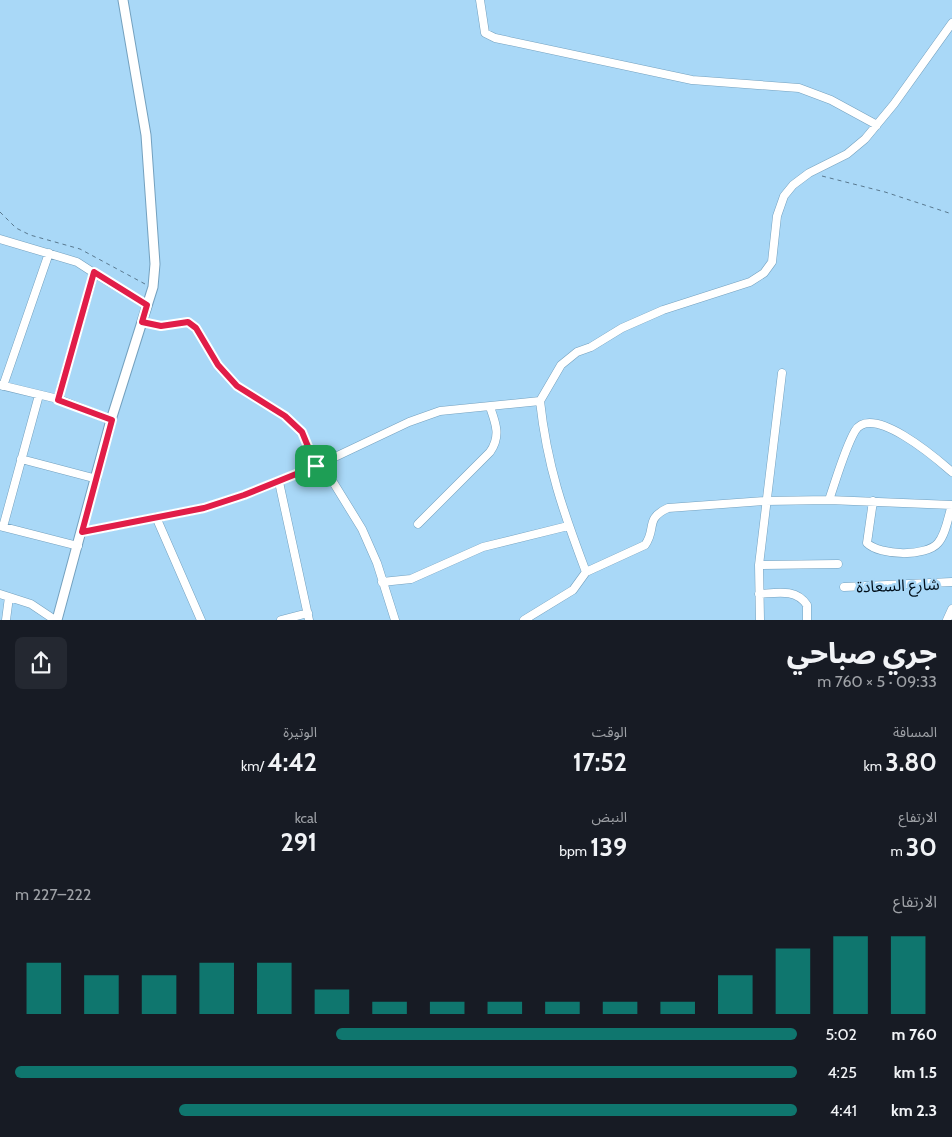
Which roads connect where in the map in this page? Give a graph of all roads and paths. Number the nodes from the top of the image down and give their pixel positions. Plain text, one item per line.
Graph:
1 (123, 0) edge
2 (480, 0) edge
3 (952, 23) edge
4 (877, 125) junction
5 (809, 173) junction
6 (0, 212) edge
7 (952, 214) edge
8 (0, 239) edge
9 (49, 253) junction
10 (94, 272) junction
11 (153, 287) junction
12 (147, 305) junction
13 (142, 322) junction
14 (782, 373) dead end
15 (1, 385) edge
16 (39, 395) junction
17 (58, 400) junction
18 (540, 401) junction
19 (490, 406) junction
20 (112, 420) junction
21 (21, 459) junction
22 (319, 465) junction
23 (952, 472) edge
24 (96, 479) junction
25 (278, 482) junction
26 (829, 500) junction
27 (765, 501) junction
28 (872, 501) junction
29 (952, 505) edge
30 (156, 517) junction
31 (418, 524) dead end
32 (2, 526) edge
33 (568, 526) junction
34 (82, 532) junction
35 (78, 546) junction
36 (838, 564) dead end
37 (759, 565) junction
38 (586, 572) junction
39 (382, 582) junction
40 (952, 582) edge
41 (844, 587) dead end
42 (0, 594) edge
43 (759, 594) junction
44 (9, 597) junction
45 (952, 609) edge
46 (309, 616) edge
47 (6, 620) edge
48 (56, 620) edge
49 (201, 620) edge
50 (281, 620) edge
51 (395, 620) edge
52 (524, 620) edge
53 (760, 620) edge
54 (807, 620) edge
55 (947, 620) edge

1 - 11 street
2 - 4 street
3 - 4 street
4 - 5 street
5 - 7 path
5 - 18 street
6 - 11 path
8 - 9 street
9 - 10 street
9 - 15 street
10 - 12 street
10 - 17 street
11 - 12 street
12 - 13 street
13 - 20 street
13 - 22 path
14 - 27 street
15 - 16 street
16 - 17 street
16 - 21 street
17 - 20 street
18 - 19 street
18 - 33 street
19 - 22 street
19 - 31 street
20 - 24 street
21 - 24 street
21 - 32 street
22 - 25 street
22 - 39 street
23 - 26 street
24 - 34 street
25 - 30 street
25 - 46 street
26 - 27 street
26 - 28 street
27 - 37 street
27 - 38 street
28 - 29 street
28 - 29 street
30 - 34 street
30 - 49 street
32 - 35 street
33 - 38 street
33 - 39 street
34 - 35 street
35 - 48 street
36 - 37 street
37 - 43 street
38 - 52 street
39 - 51 street
40 - 41 street, شارع السعادة
42 - 44 street
43 - 53 street
43 - 54 street
44 - 47 street
44 - 48 street
45 - 55 street
46 - 50 street

